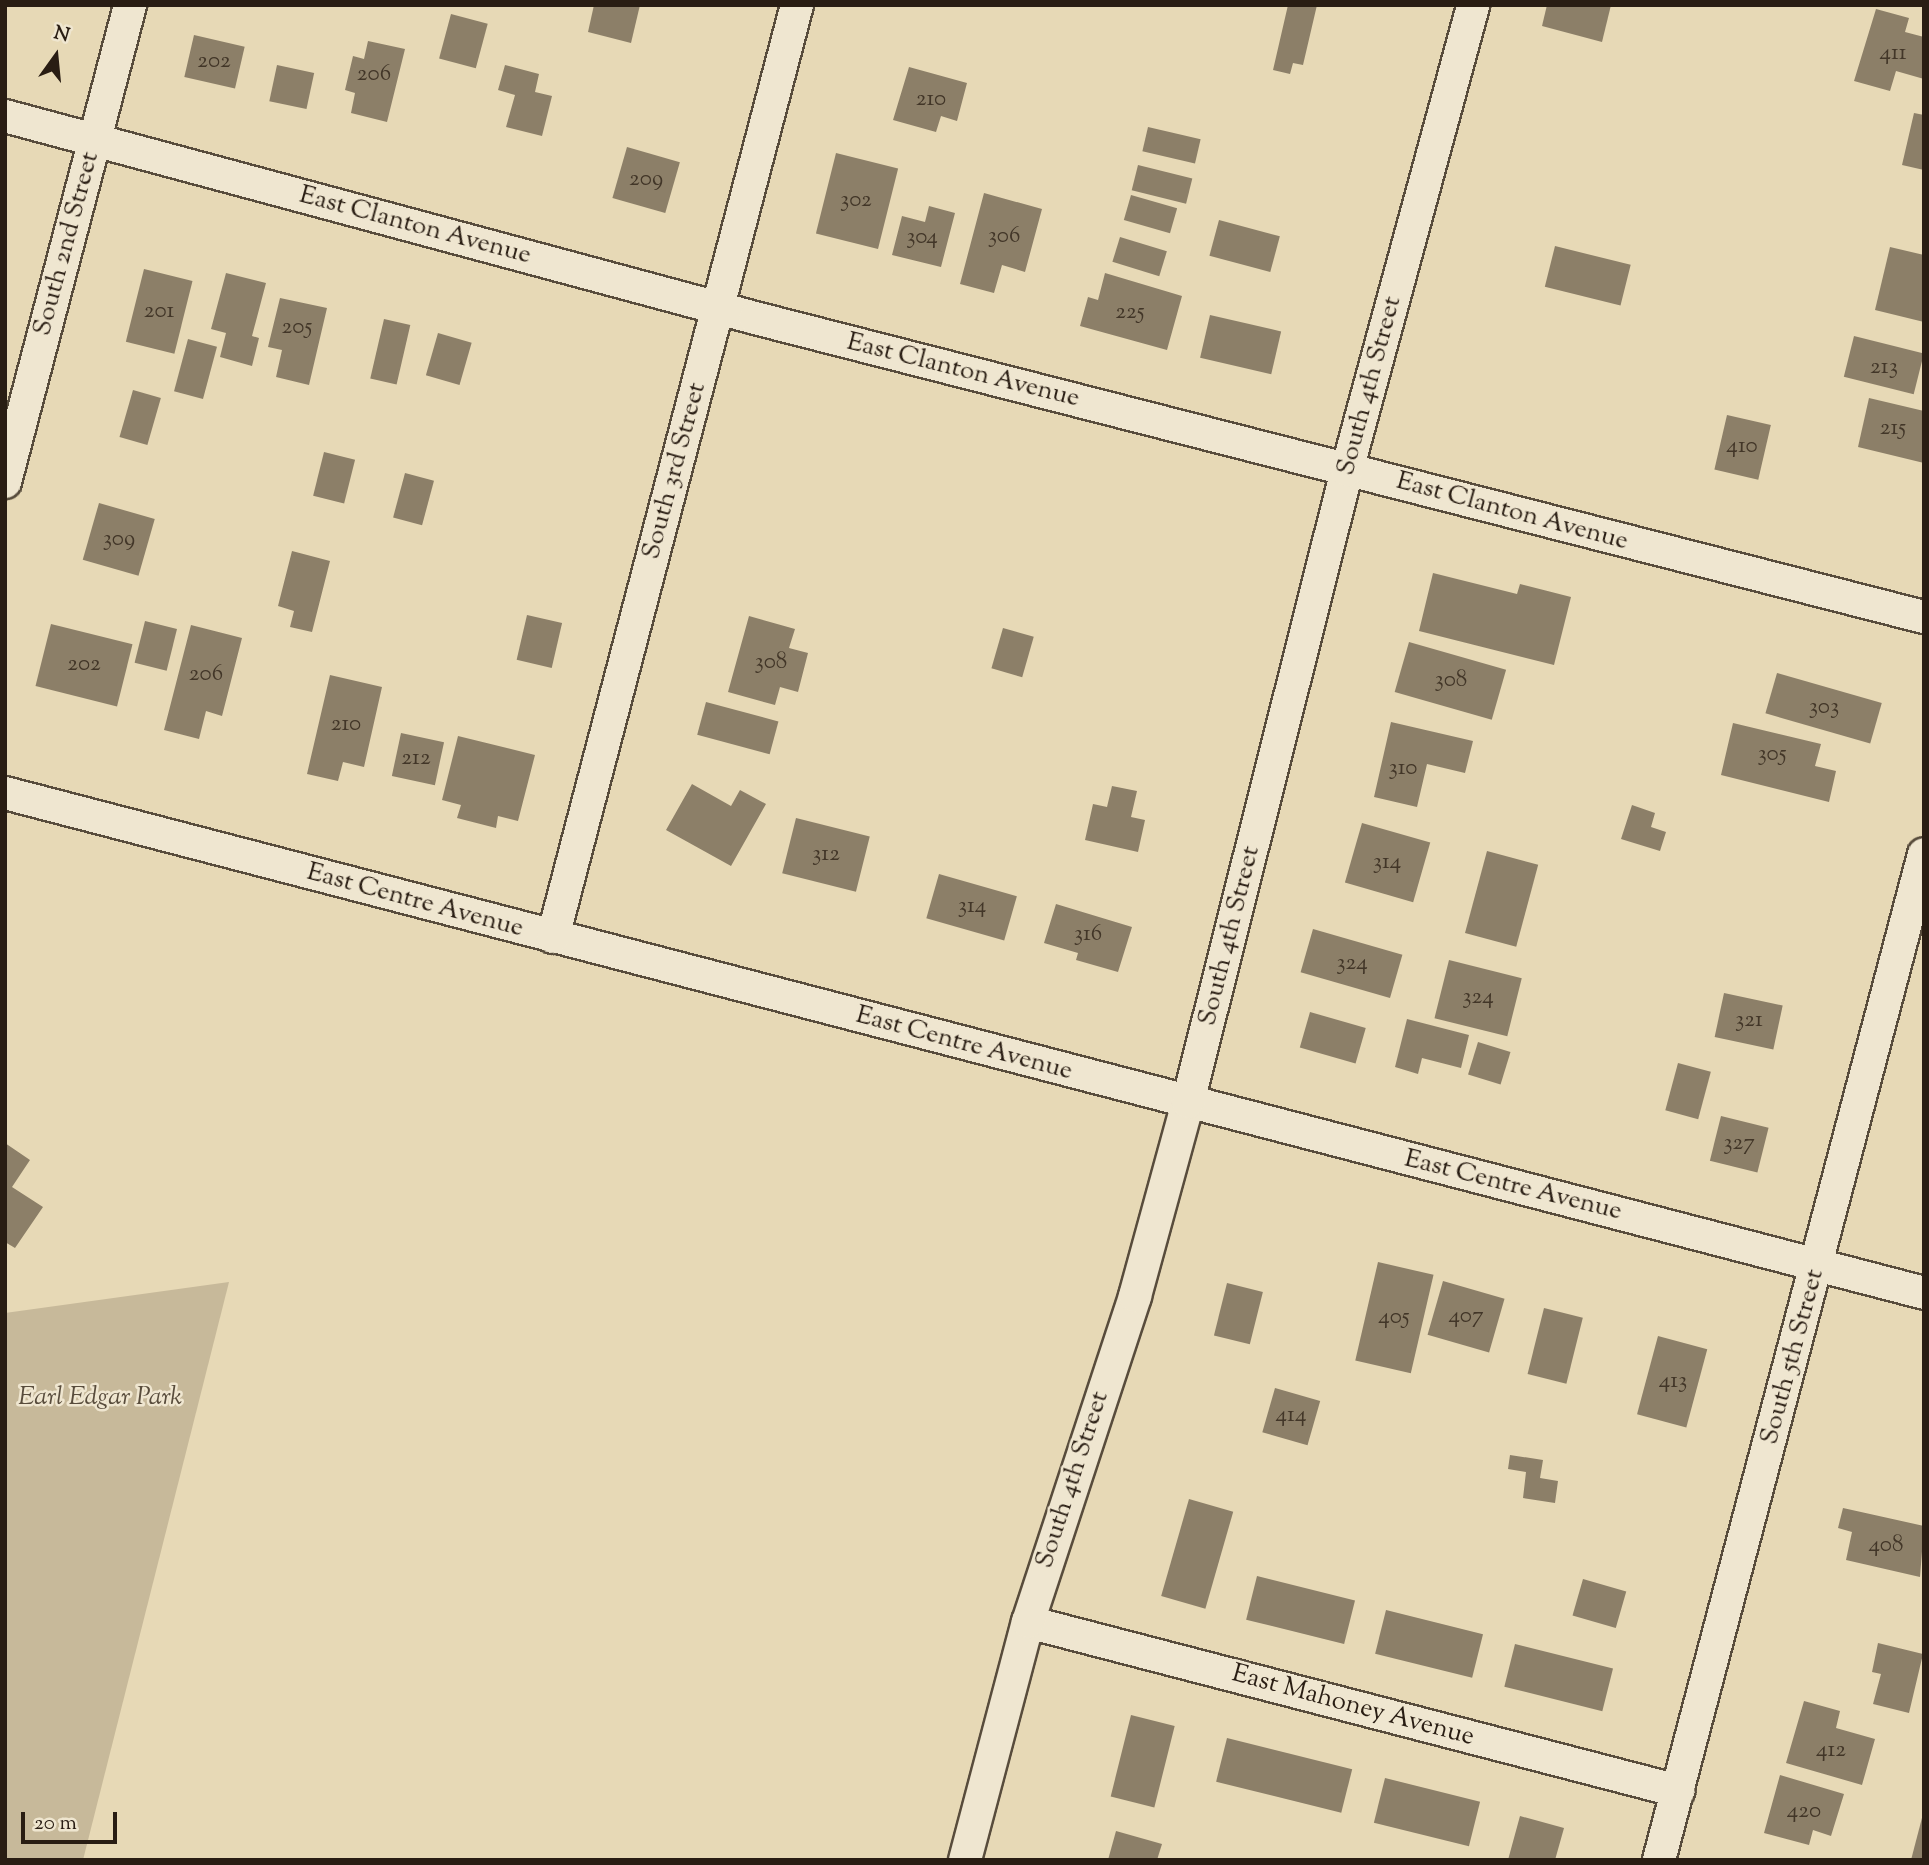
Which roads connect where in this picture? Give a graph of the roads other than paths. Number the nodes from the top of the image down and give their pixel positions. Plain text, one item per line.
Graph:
1 (131, 5) edge
2 (797, 5) edge
3 (1473, 5) edge
4 (5, 116) edge
5 (94, 140) junction
6 (718, 308) junction
7 (1347, 470) junction
8 (5, 482) edge
9 (1924, 617) edge
10 (5, 793) edge
11 (1924, 854) edge
12 (553, 937) junction
13 (1188, 1102) junction
14 (1817, 1265) junction
15 (1924, 1293) edge
16 (1028, 1622) junction
17 (1678, 1791) junction
18 (965, 1860) edge
19 (1659, 1860) edge

1 - 5 street, South 2nd Street
2 - 6 street, South 3rd Street
3 - 7 street, South 4th Street
4 - 5 street, East Clanton Avenue
5 - 6 street, East Clanton Avenue
5 - 8 street, South 2nd Street
6 - 7 street, East Clanton Avenue
6 - 12 street, South 3rd Street
7 - 9 street, East Clanton Avenue
7 - 13 street, South 4th Street
10 - 12 street, East Centre Avenue
11 - 14 street, South 5th Street
12 - 13 street, East Centre Avenue
13 - 14 street, East Centre Avenue
13 - 16 street, South 4th Street
14 - 15 street, East Centre Avenue
14 - 17 street, South 5th Street
16 - 17 street, East Mahoney Avenue
16 - 18 street, South 4th Street
17 - 19 street, South 5th Street

